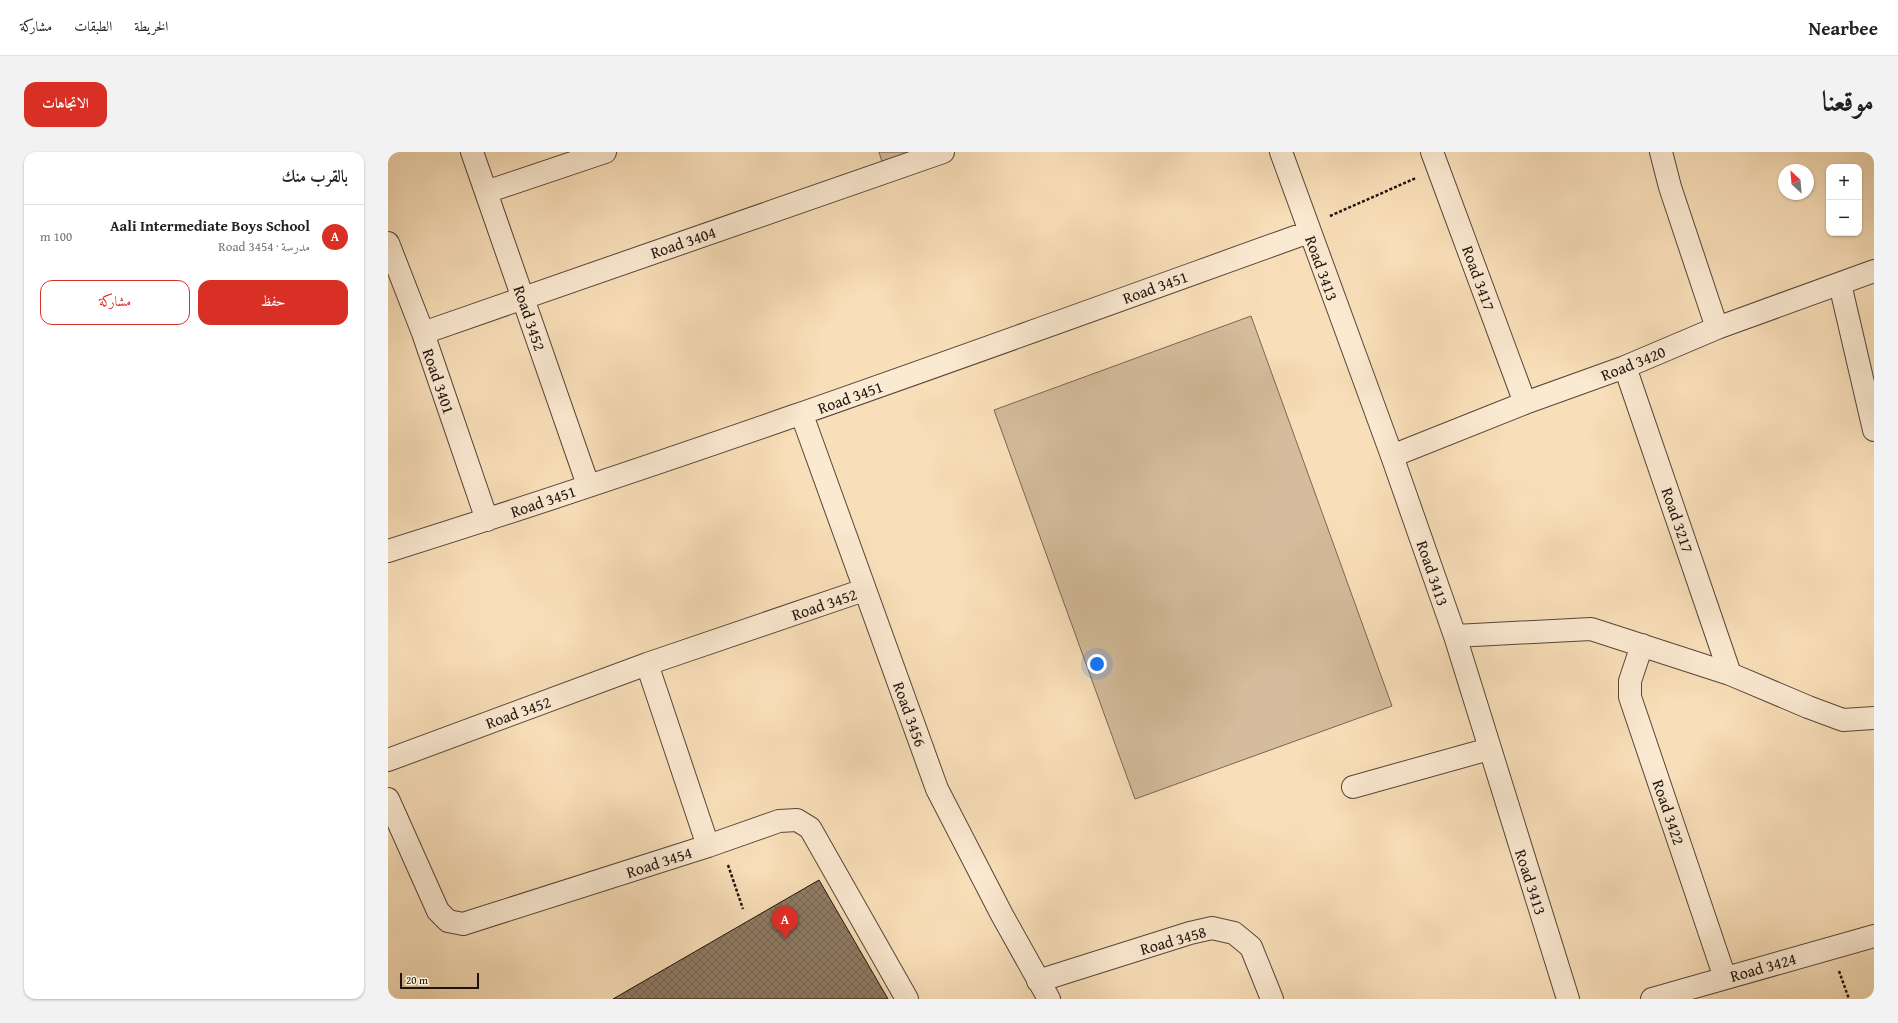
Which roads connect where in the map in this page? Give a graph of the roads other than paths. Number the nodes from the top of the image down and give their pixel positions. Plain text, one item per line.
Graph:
1 (472, 152) edge
2 (606, 152) edge
3 (943, 152) edge
4 (1281, 152) edge
5 (1661, 152) edge
6 (1435, 160) edge
7 (486, 192) junction
8 (1308, 229) junction
9 (388, 243) edge
10 (1874, 271) edge
11 (1840, 284) junction
12 (523, 298) junction
13 (1717, 328) junction
14 (423, 333) junction
15 (1625, 367) junction
16 (1525, 403) junction
17 (802, 415) junction
18 (1874, 430) edge
19 (1392, 456) junction
20 (588, 485) junction
21 (487, 520) junction
22 (388, 551) edge
23 (864, 590) junction
24 (1455, 636) junction
25 (1642, 645) junction
26 (647, 664) junction
27 (1730, 674) junction
28 (1874, 718) edge
29 (1489, 749) junction
30 (388, 760) edge
31 (1353, 787) dead end
32 (388, 799) edge
33 (714, 844) junction
34 (1874, 936) edge
35 (1725, 978) junction
36 (1044, 990) edge
37 (908, 999) edge
38 (1272, 999) edge
39 (1568, 999) edge
40 (1652, 999) edge

1 - 7 street, Road 3452
2 - 7 street
3 - 12 street, Road 3404
4 - 8 street, Road 3413
5 - 13 street
6 - 16 street, Road 3417
7 - 12 street, Road 3452
8 - 17 street, Road 3451
8 - 19 street, Road 3413
9 - 14 street, Road 3401
10 - 11 street, Road 3420
11 - 13 street, Road 3420
11 - 18 street
12 - 14 street, Road 3404
12 - 20 street, Road 3452
13 - 15 street, Road 3420
14 - 21 street, Road 3401
15 - 16 street, Road 3420
15 - 27 street, Road 3217
16 - 19 street, Road 3420
17 - 20 street, Road 3451
17 - 23 street, Road 3456
19 - 24 street, Road 3413
20 - 21 street, Road 3451
21 - 22 street, Road 3451
23 - 26 street, Road 3452
23 - 36 street, Road 3456
24 - 25 street
24 - 29 street, Road 3413
25 - 27 street
25 - 35 street, Road 3422
26 - 30 street, Road 3452
26 - 33 street
27 - 28 street
29 - 31 street
29 - 39 street, Road 3413
32 - 33 street, Road 3454
33 - 37 street, Road 3454
34 - 35 street, Road 3424
35 - 40 street, Road 3424
36 - 38 street, Road 3458

